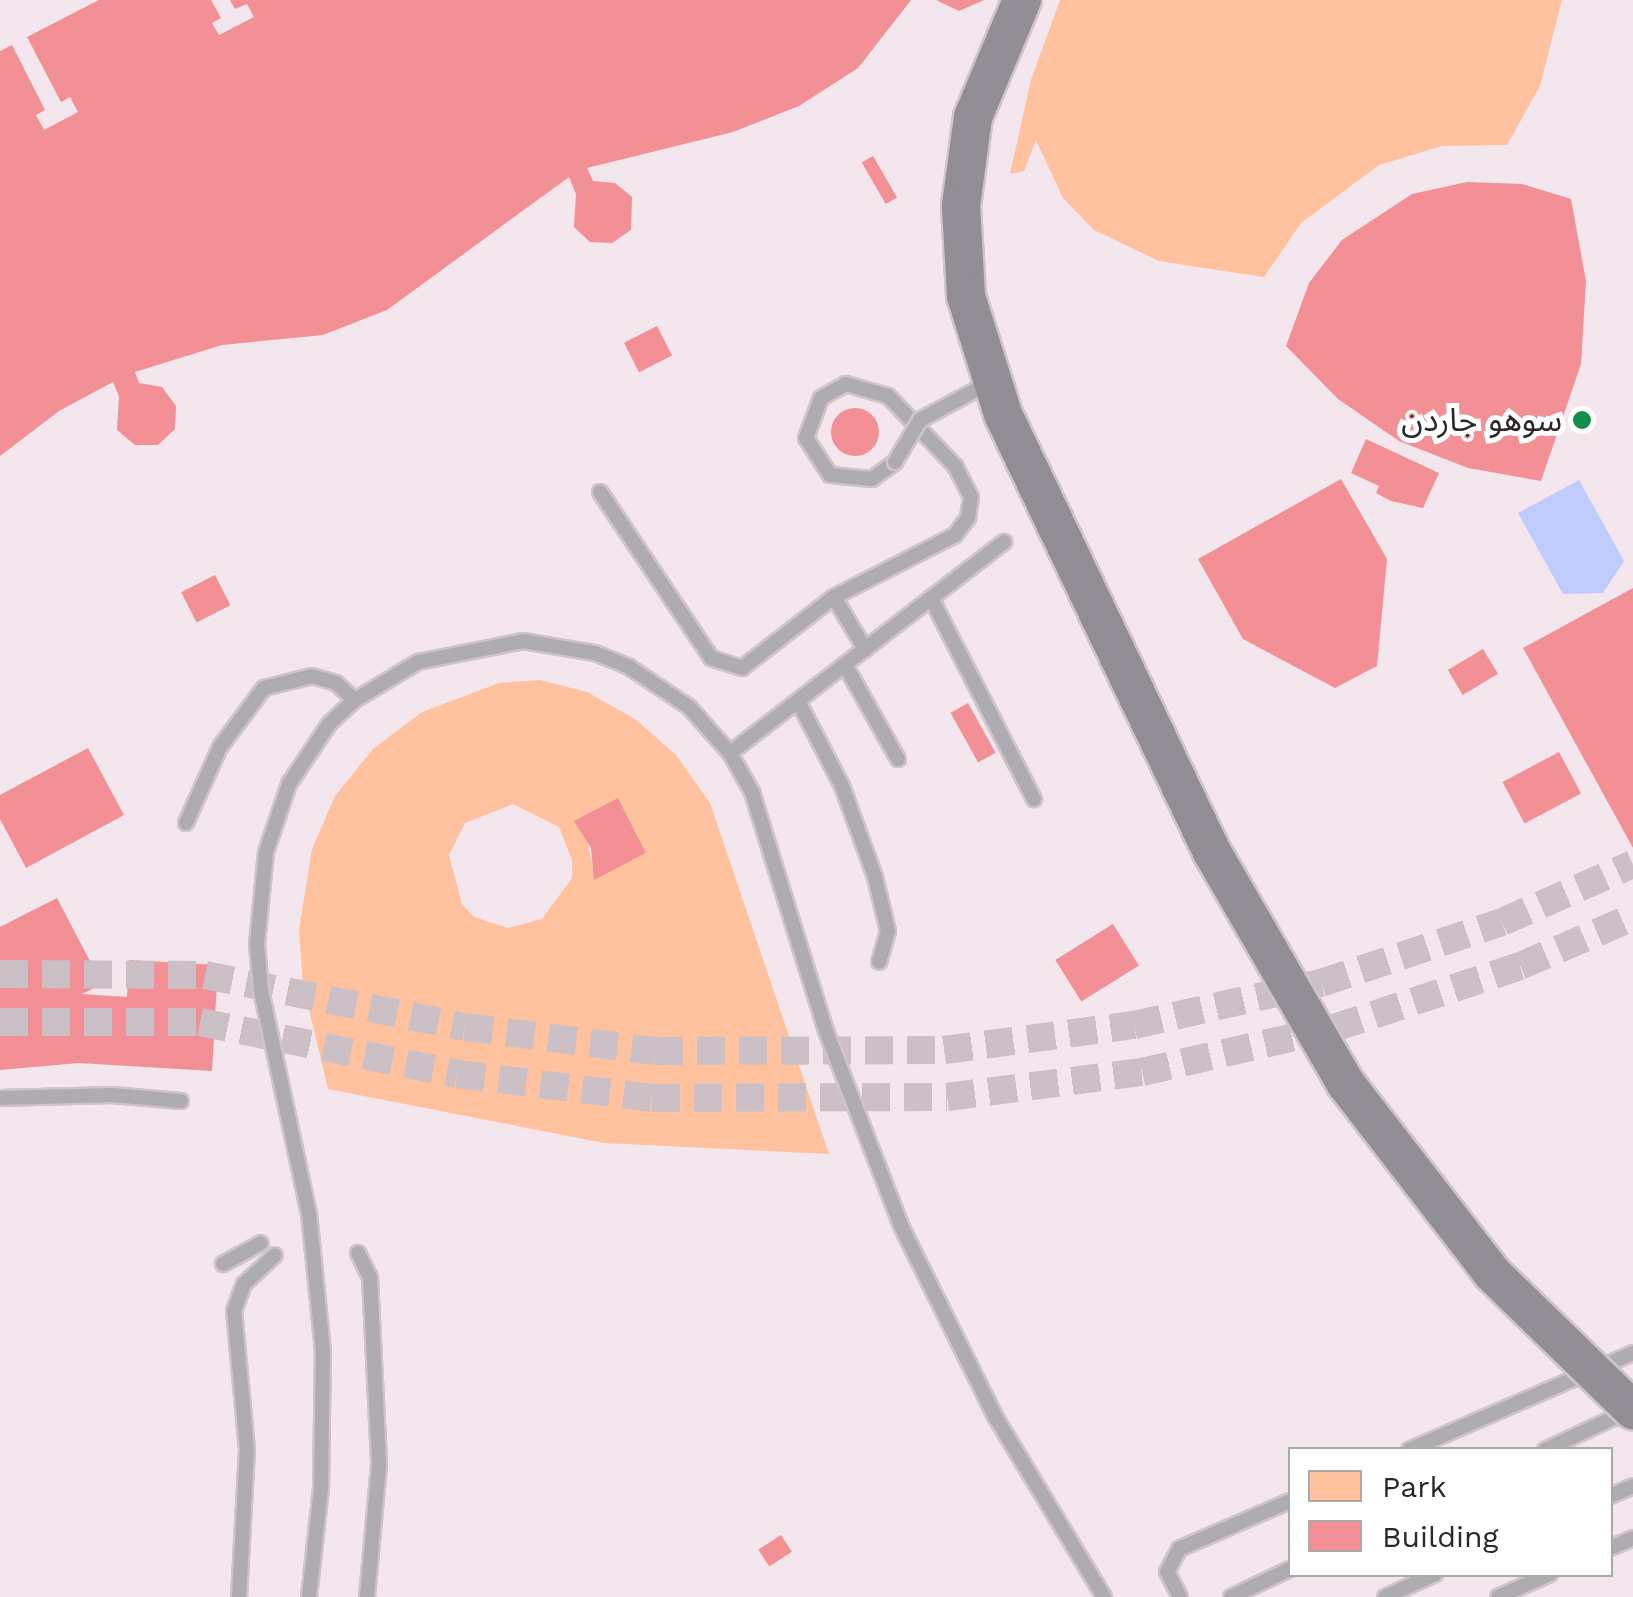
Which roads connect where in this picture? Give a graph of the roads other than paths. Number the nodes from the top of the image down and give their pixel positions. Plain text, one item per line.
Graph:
1 (1022, 0) edge
2 (990, 382) junction
3 (600, 492) dead end
4 (1004, 542) dead end
5 (834, 598) junction
6 (931, 598) junction
7 (865, 649) junction
8 (844, 665) junction
9 (355, 700) junction
10 (798, 701) junction
11 (730, 753) junction
12 (898, 759) dead end
13 (1034, 800) dead end
14 (186, 824) dead end
15 (879, 962) dead end
16 (0, 1098) edge
17 (181, 1102) dead end
18 (261, 1243) dead end
19 (358, 1252) dead end
20 (275, 1255) dead end
21 (223, 1264) dead end
22 (1633, 1352) edge
23 (1633, 1409) edge
24 (1416, 1447) edge
25 (1551, 1447) edge
26 (1288, 1502) edge
27 (1288, 1570) edge
28 (1428, 1577) edge
29 (1543, 1577) edge
30 (238, 1597) edge
31 (309, 1597) edge
32 (367, 1597) edge
33 (1104, 1597) edge
34 (1180, 1597) edge
35 (1232, 1597) edge
36 (1384, 1597) edge
37 (1498, 1597) edge

1 - 2 main road, bridge
2 - 5 lane, bridge
2 - 23 main road, bridge
3 - 5 lane
4 - 6 lane
5 - 7 lane
6 - 7 lane
6 - 13 lane
7 - 8 lane
8 - 10 lane
8 - 12 lane
9 - 11 lane
9 - 14 lane
9 - 31 lane
10 - 11 lane
10 - 15 lane
11 - 33 lane
16 - 17 lane
18 - 21 lane
19 - 32 lane
20 - 30 lane
22 - 24 lane
23 - 25 lane
26 - 34 lane
27 - 35 lane
28 - 36 lane
29 - 37 lane

